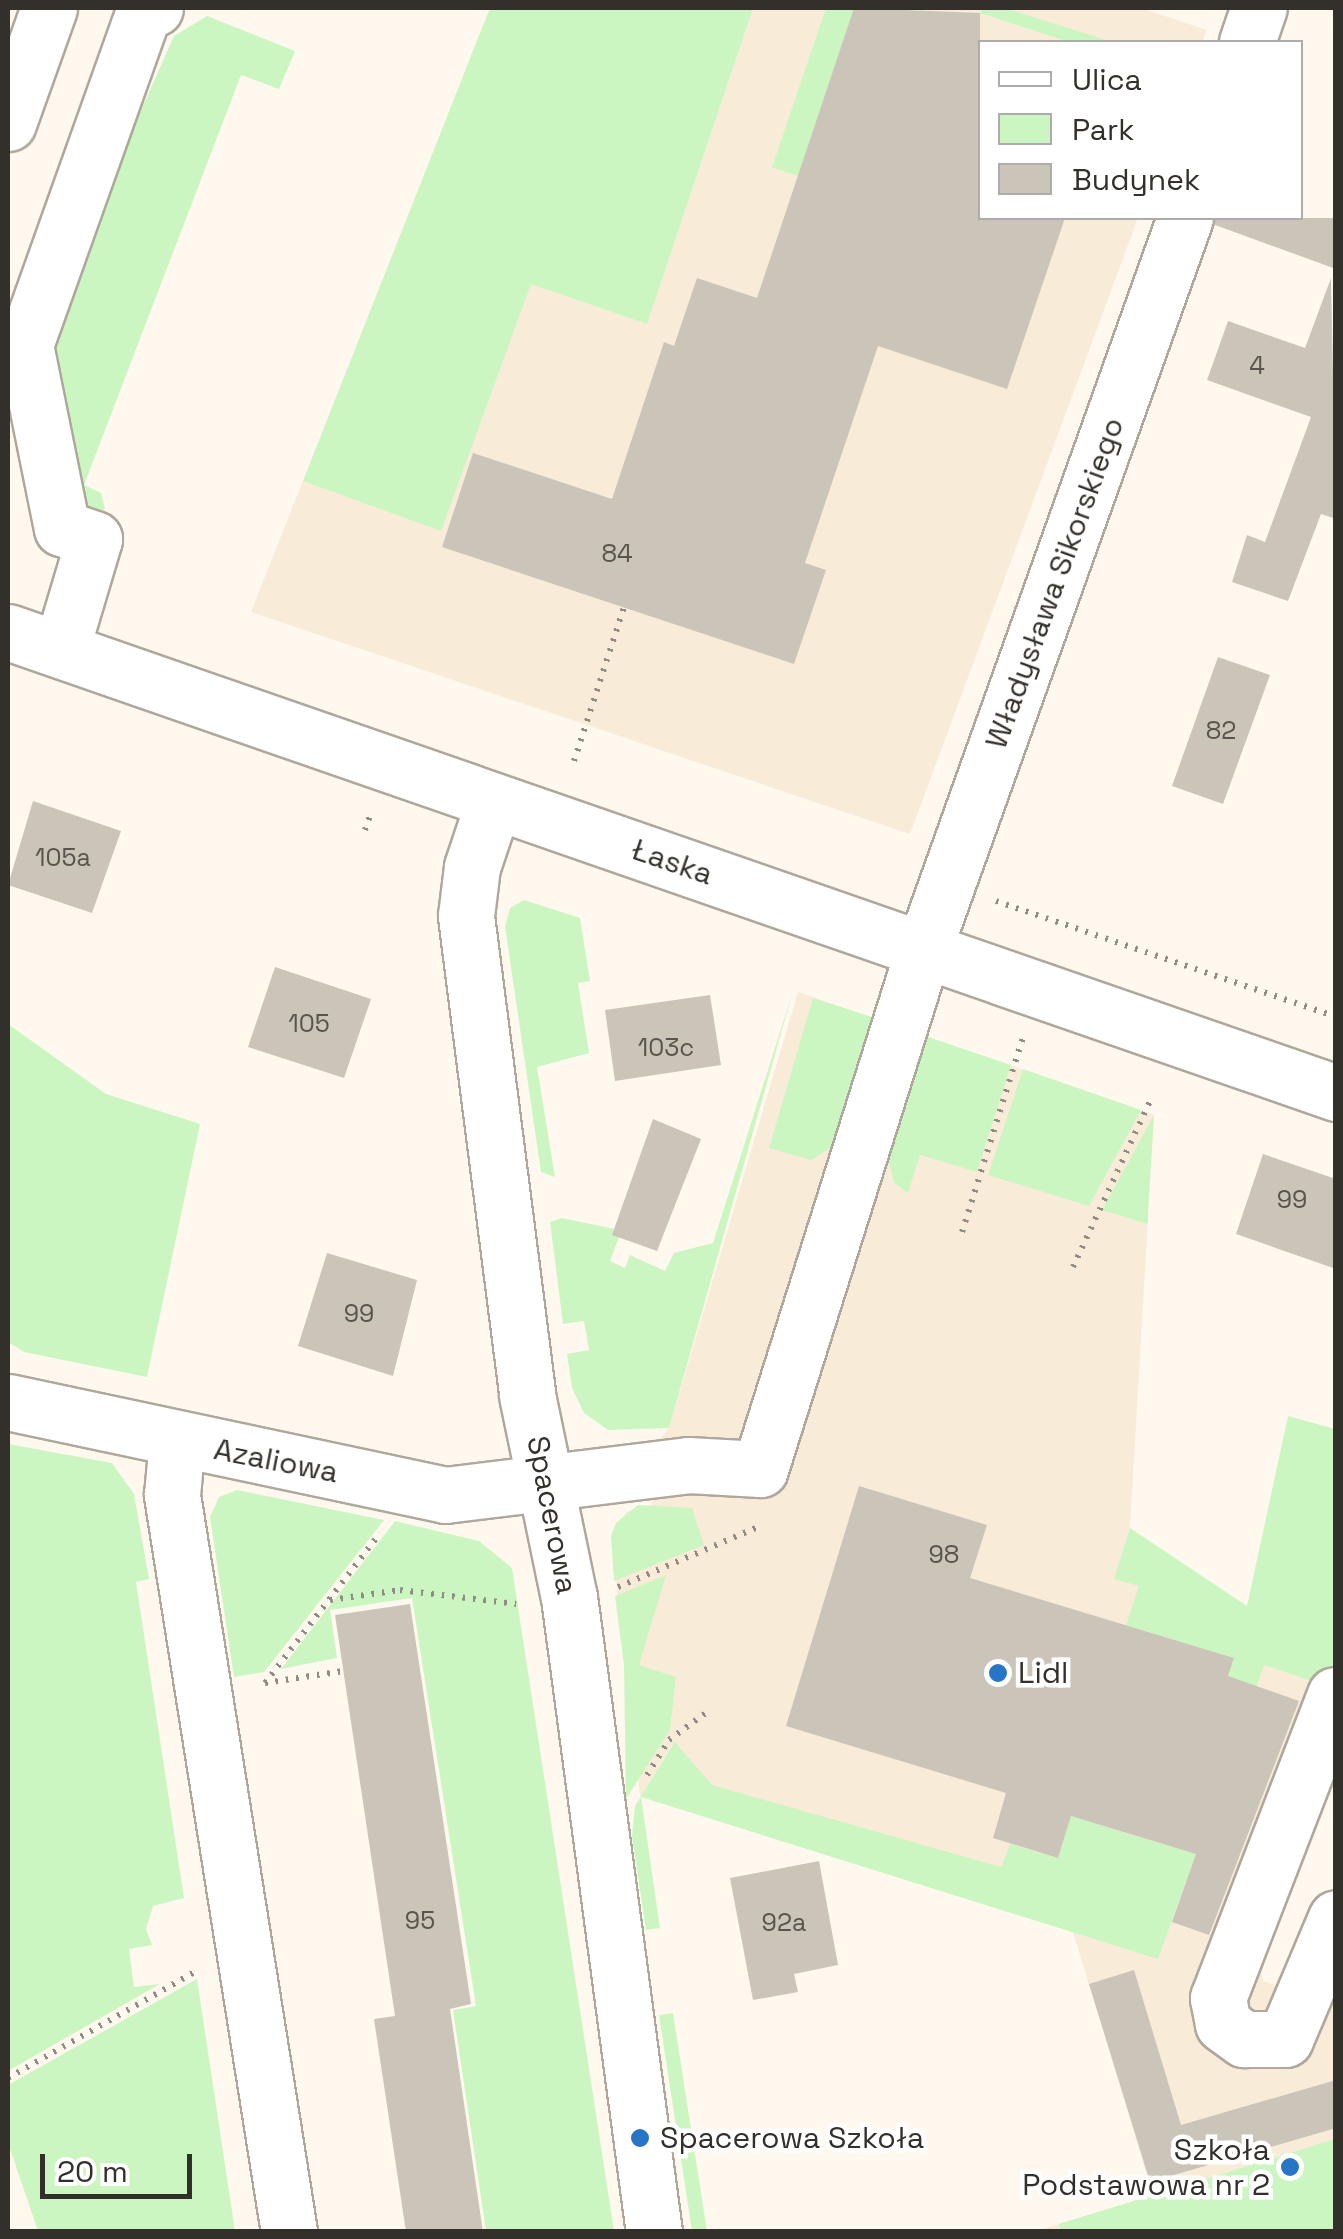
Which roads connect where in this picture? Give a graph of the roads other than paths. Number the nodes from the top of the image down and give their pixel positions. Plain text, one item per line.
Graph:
1 (49, 8) edge
2 (1259, 8) edge
3 (142, 9) edge
4 (1248, 40) edge
5 (8, 124) edge
6 (1184, 220) edge
7 (16, 342) edge
8 (8, 632) edge
9 (61, 650) junction
10 (494, 801) junction
11 (924, 948) junction
12 (1336, 1093) edge
13 (8, 1402) edge
14 (177, 1440) junction
15 (546, 1486) junction
16 (1335, 1695) edge
17 (1336, 1918) edge
18 (289, 2232) edge
19 (654, 2232) edge

1 - 5 street
2 - 4 street
3 - 7 street
6 - 11 street, Władysława Sikorskiego
7 - 9 street
8 - 9 street, Łaska
9 - 10 street, Łaska
10 - 11 street, Łaska
10 - 15 street, Spacerowa
11 - 12 street, Łaska
11 - 15 street, Władysława Sikorskiego
13 - 14 street, Azaliowa
14 - 15 street, Azaliowa
14 - 18 street
15 - 19 street, Spacerowa
16 - 17 street

